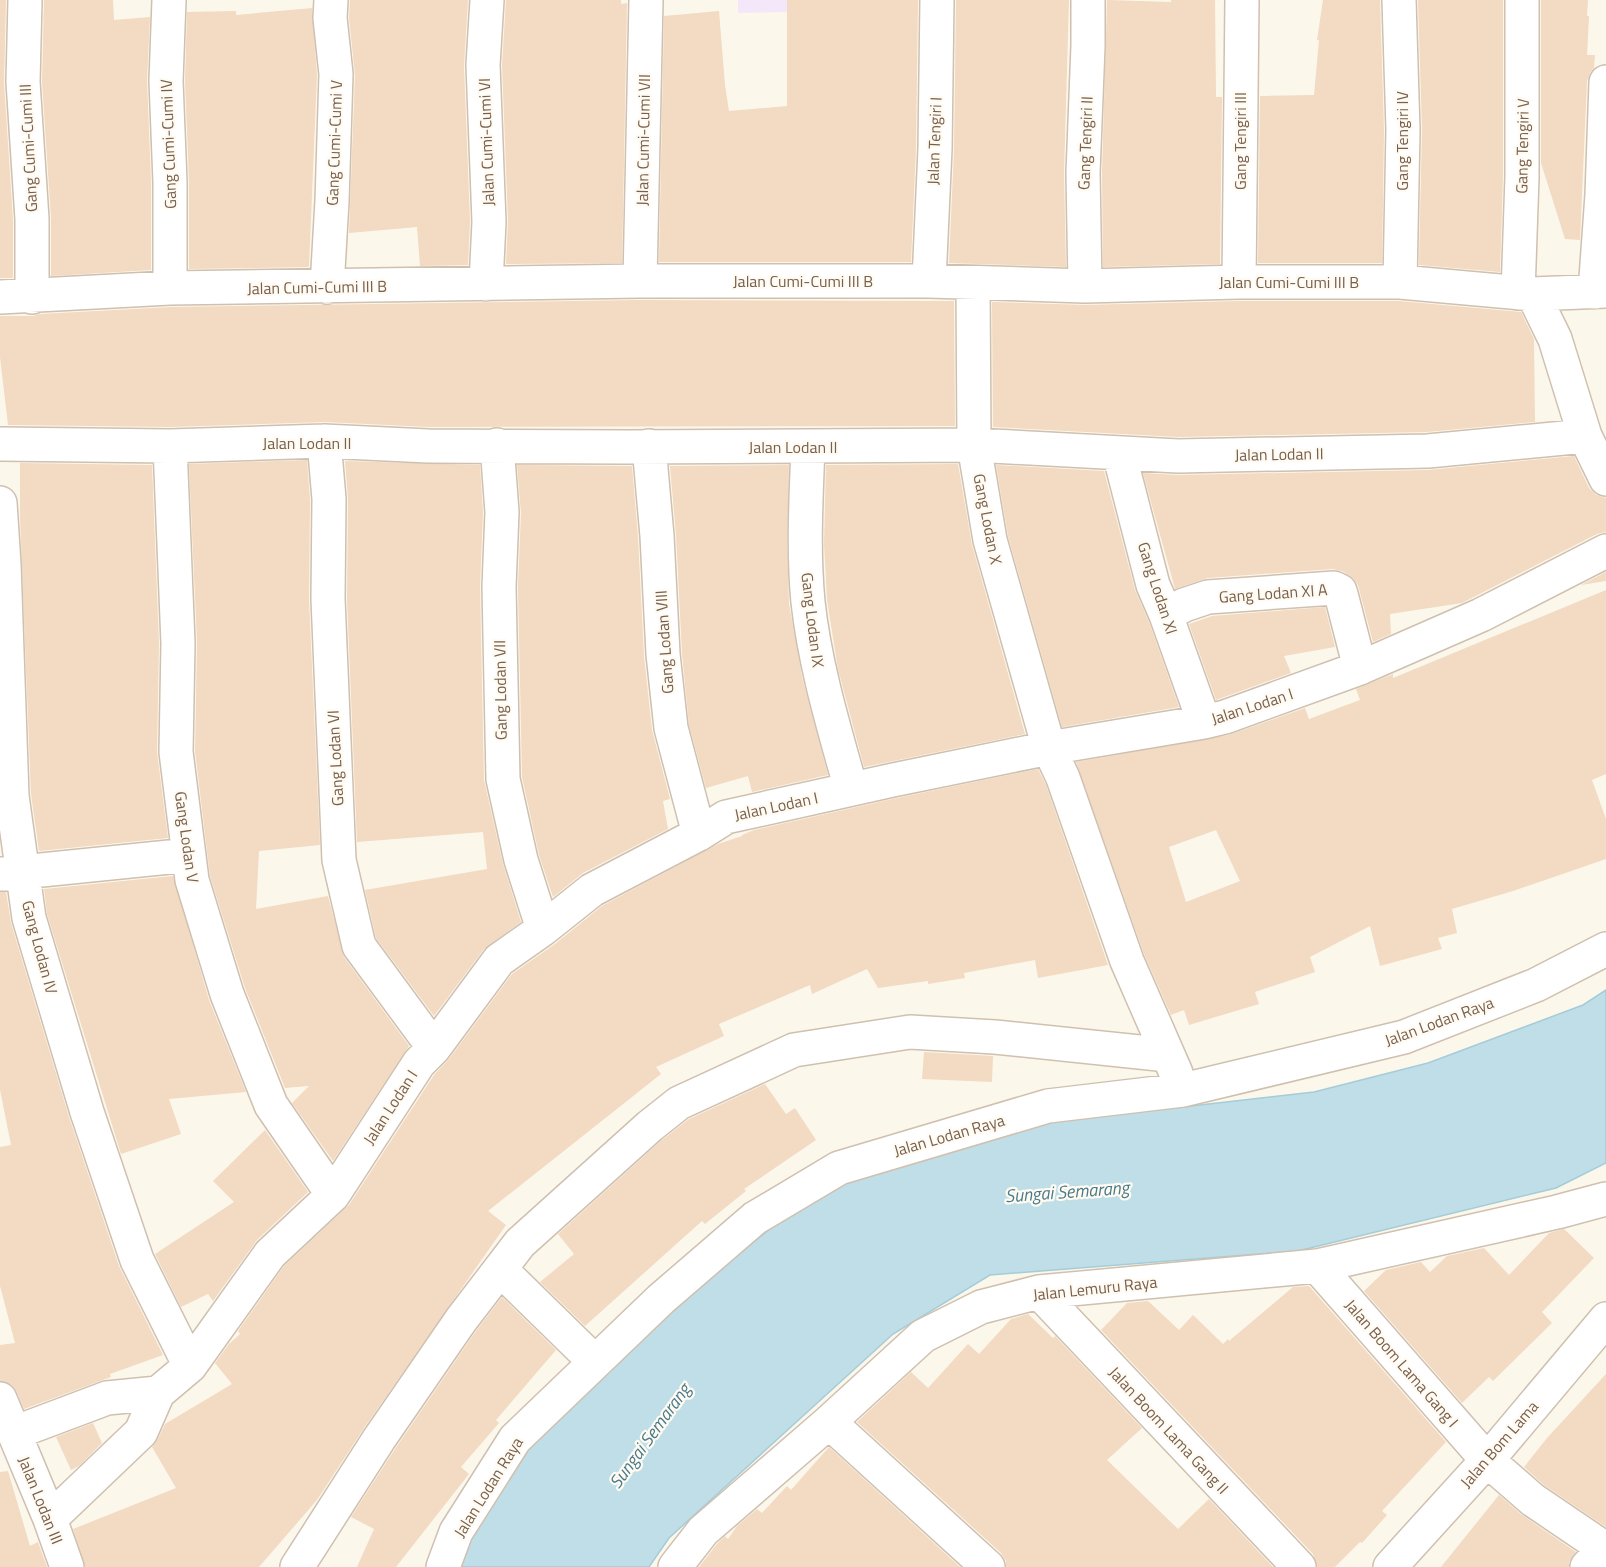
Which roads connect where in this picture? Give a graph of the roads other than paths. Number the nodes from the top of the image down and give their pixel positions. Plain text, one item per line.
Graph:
1 (25, 0) edge
2 (170, 0) edge
3 (331, 0) edge
4 (487, 0) edge
5 (646, 0) edge
6 (937, 0) edge
7 (1088, 0) edge
8 (1242, 0) edge
9 (1399, 0) edge
10 (1522, 0) edge
11 (1606, 82) edge
12 (640, 281) junction
13 (929, 281) junction
14 (1239, 282) junction
15 (1400, 282) junction
16 (973, 283) junction
17 (486, 284) junction
18 (1085, 286) junction
19 (327, 287) junction
20 (170, 288) junction
21 (1600, 291) edge
22 (1526, 293) junction
23 (16, 297) edge
24 (324, 441) junction
25 (0, 444) edge
26 (497, 445) junction
27 (170, 446) junction
28 (649, 446) junction
29 (974, 446) junction
30 (808, 447) junction
31 (1119, 453) junction
32 (1598, 457) edge
33 (0, 503) edge
34 (1606, 550) edge
35 (1166, 615) junction
36 (1360, 668) junction
37 (1204, 722) junction
38 (1049, 748) junction
39 (851, 789) junction
40 (699, 834) junction
41 (189, 855) junction
42 (11, 873) edge
43 (543, 929) junction
44 (1606, 949) edge
45 (435, 1048) junction
46 (1168, 1056) junction
47 (1183, 1090) junction
48 (333, 1195) junction
49 (1606, 1199) edge
50 (1317, 1266) junction
51 (500, 1269) junction
52 (1039, 1292) junction
53 (1606, 1319) edge
54 (595, 1362) junction
55 (190, 1366) junction
56 (158, 1392) junction
57 (0, 1399) edge
58 (829, 1422) junction
59 (14, 1433) junction
60 (1486, 1460) junction
61 (50, 1520) junction
62 (68, 1567) edge
63 (297, 1567) edge
64 (443, 1567) edge
65 (675, 1567) edge
66 (988, 1567) edge
67 (1299, 1567) edge
68 (1390, 1567) edge
69 (1587, 1567) edge

1 - 23 street, Gang Cumi-Cumi III
2 - 20 street, Gang Cumi-Cumi IV
3 - 19 street, Gang Cumi-Cumi V
4 - 17 street, Jalan Cumi-Cumi VI
5 - 12 street, Jalan Cumi-Cumi VII
6 - 13 street, Jalan Tengiri I
7 - 18 street, Gang Tengiri II
8 - 14 street, Gang Tengiri III
9 - 15 street, Gang Tengiri IV
10 - 22 street, Gang Tengiri V
11 - 21 street
12 - 13 street, Jalan Cumi-Cumi III B
12 - 17 street, Jalan Cumi-Cumi III B
13 - 16 street, Jalan Cumi-Cumi III B
14 - 15 street, Jalan Cumi-Cumi III B
14 - 18 street, Jalan Cumi-Cumi III B
15 - 22 street, Jalan Cumi-Cumi III B
16 - 18 street, Jalan Cumi-Cumi III B
16 - 29 street, Gang Lodan X
17 - 19 street, Jalan Cumi-Cumi III B
19 - 20 street, Jalan Cumi-Cumi III B
20 - 23 street, Jalan Cumi-Cumi III B
21 - 22 street, Jalan Cumi-Cumi III B
22 - 32 street
24 - 26 street, Jalan Lodan II
24 - 27 street, Jalan Lodan II
24 - 45 street, Gang Lodan VI
25 - 27 street, Jalan Lodan II
26 - 28 street, Jalan Lodan II
26 - 43 street, Gang Lodan VII
27 - 41 street, Gang Lodan V
28 - 30 street, Jalan Lodan II
28 - 40 street, Gang Lodan VIII
29 - 30 street, Jalan Lodan II
29 - 31 street, Jalan Lodan II
29 - 38 street, Gang Lodan X
30 - 39 street, Gang Lodan IX
31 - 32 street, Jalan Lodan II
31 - 35 street, Gang Lodan XI
33 - 42 street, Gang Lodan IV
34 - 36 street, Jalan Lodan I
35 - 36 street, Gang Lodan XI A
35 - 37 street, Gang Lodan XI
36 - 37 street, Jalan Lodan I
37 - 38 street, Jalan Lodan I
38 - 39 street, Jalan Lodan I
38 - 46 street, Gang Lodan X
39 - 40 street, Jalan Lodan I
40 - 43 street, Jalan Lodan I
41 - 42 street
41 - 48 street, Gang Lodan V
42 - 55 street, Gang Lodan IV
43 - 45 street, Jalan Lodan I
44 - 47 street, Jalan Lodan Raya
45 - 48 street, Jalan Lodan I
46 - 47 street, Gang Lodan X
46 - 51 street
47 - 54 street, Jalan Lodan Raya
48 - 55 street, Jalan Lodan I
49 - 50 street, Jalan Lemuru Raya
50 - 52 street, Jalan Lemuru Raya
50 - 60 street, Jalan Boom Lama Gang I
51 - 54 street
51 - 63 street
52 - 58 street, Jalan Lemuru Raya
52 - 67 street, Jalan Boom Lama Gang II
53 - 60 street, Jalan Bom Lama
54 - 64 street, Jalan Lodan Raya
55 - 56 street, Jalan Lodan I
56 - 59 street
56 - 61 street, Jalan Lodan I
57 - 59 street, Jalan Lodan III
58 - 65 street, Jalan Lemuru Raya
58 - 66 street
59 - 61 street, Jalan Lodan III
60 - 68 street, Jalan Bom Lama
60 - 69 street, Jalan Boom Lama Gang I
61 - 62 street, Jalan Lodan III

